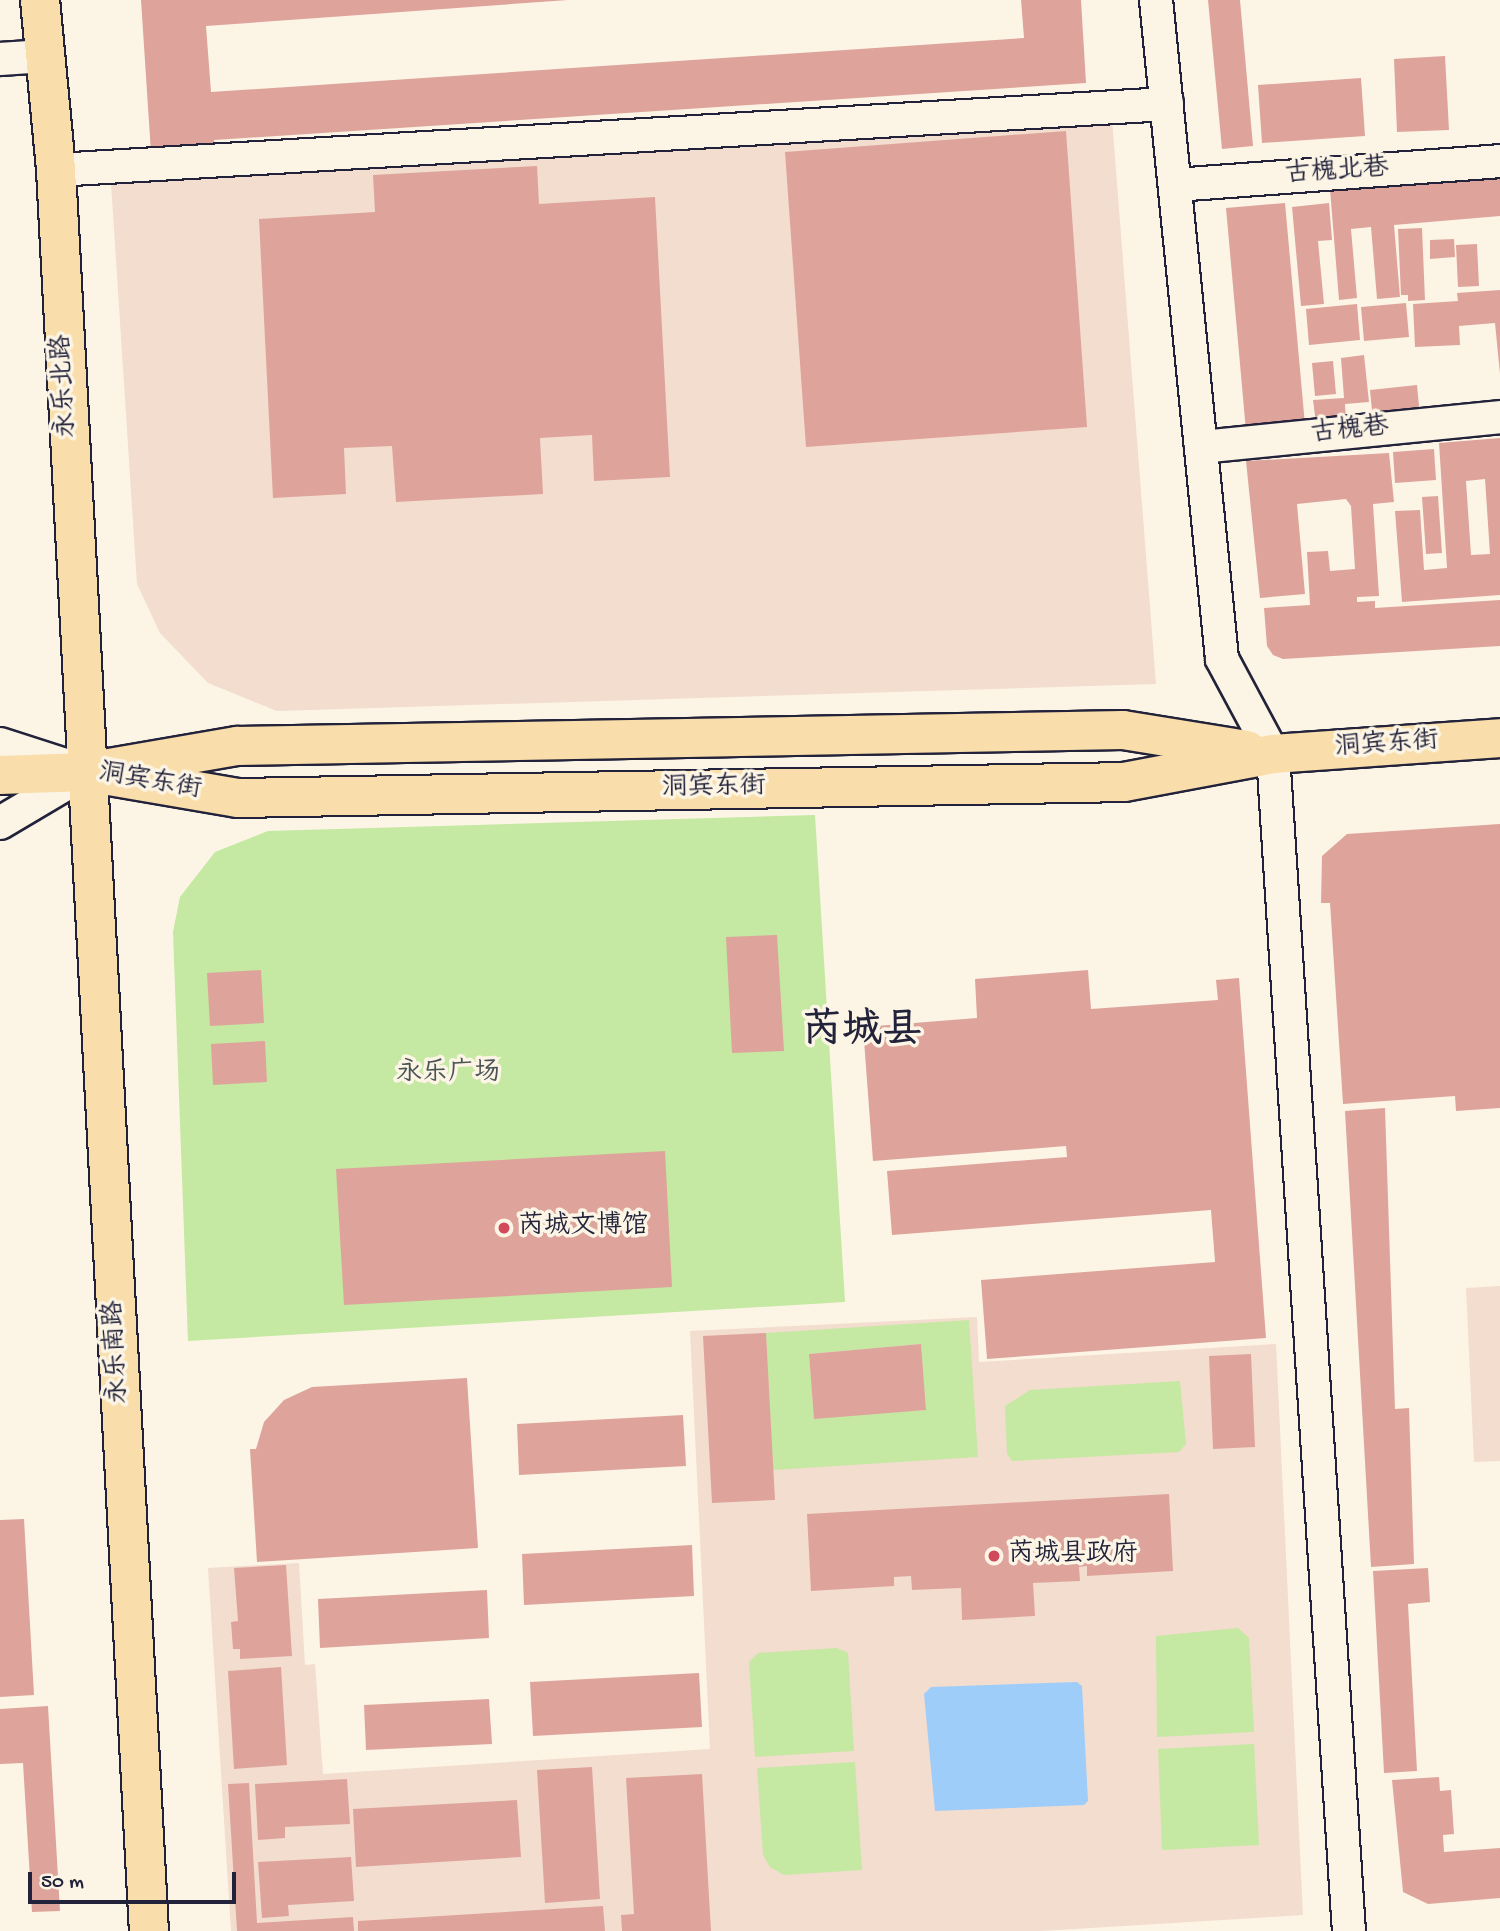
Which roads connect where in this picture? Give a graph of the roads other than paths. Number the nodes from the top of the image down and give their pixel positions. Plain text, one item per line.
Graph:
1 (40, 0) edge
2 (1156, 0) edge
3 (44, 56) junction
4 (0, 59) edge
5 (1167, 104) junction
6 (1500, 161) edge
7 (56, 170) junction
8 (1175, 186) junction
9 (1500, 417) edge
10 (1201, 447) junction
11 (1500, 738) edge
12 (0, 744) edge
13 (1273, 754) junction
14 (86, 772) junction
15 (0, 775) edge
16 (0, 824) edge
17 (149, 1931) edge
18 (1349, 1931) edge

1 - 3 main road, 永乐北路
2 - 5 street
3 - 4 street
3 - 7 main road, 永乐北路
5 - 7 street
5 - 8 street
6 - 8 street, 古槐北巷
7 - 14 main road, 永乐北路
8 - 10 street
9 - 10 street, 古槐巷
10 - 13 street
11 - 13 main road, 洞宾东街
12 - 14 street
13 - 14 main road, 洞宾东街
13 - 14 main road, 洞宾东街
13 - 18 street
14 - 15 main road
14 - 16 street
14 - 17 main road, 永乐南路

